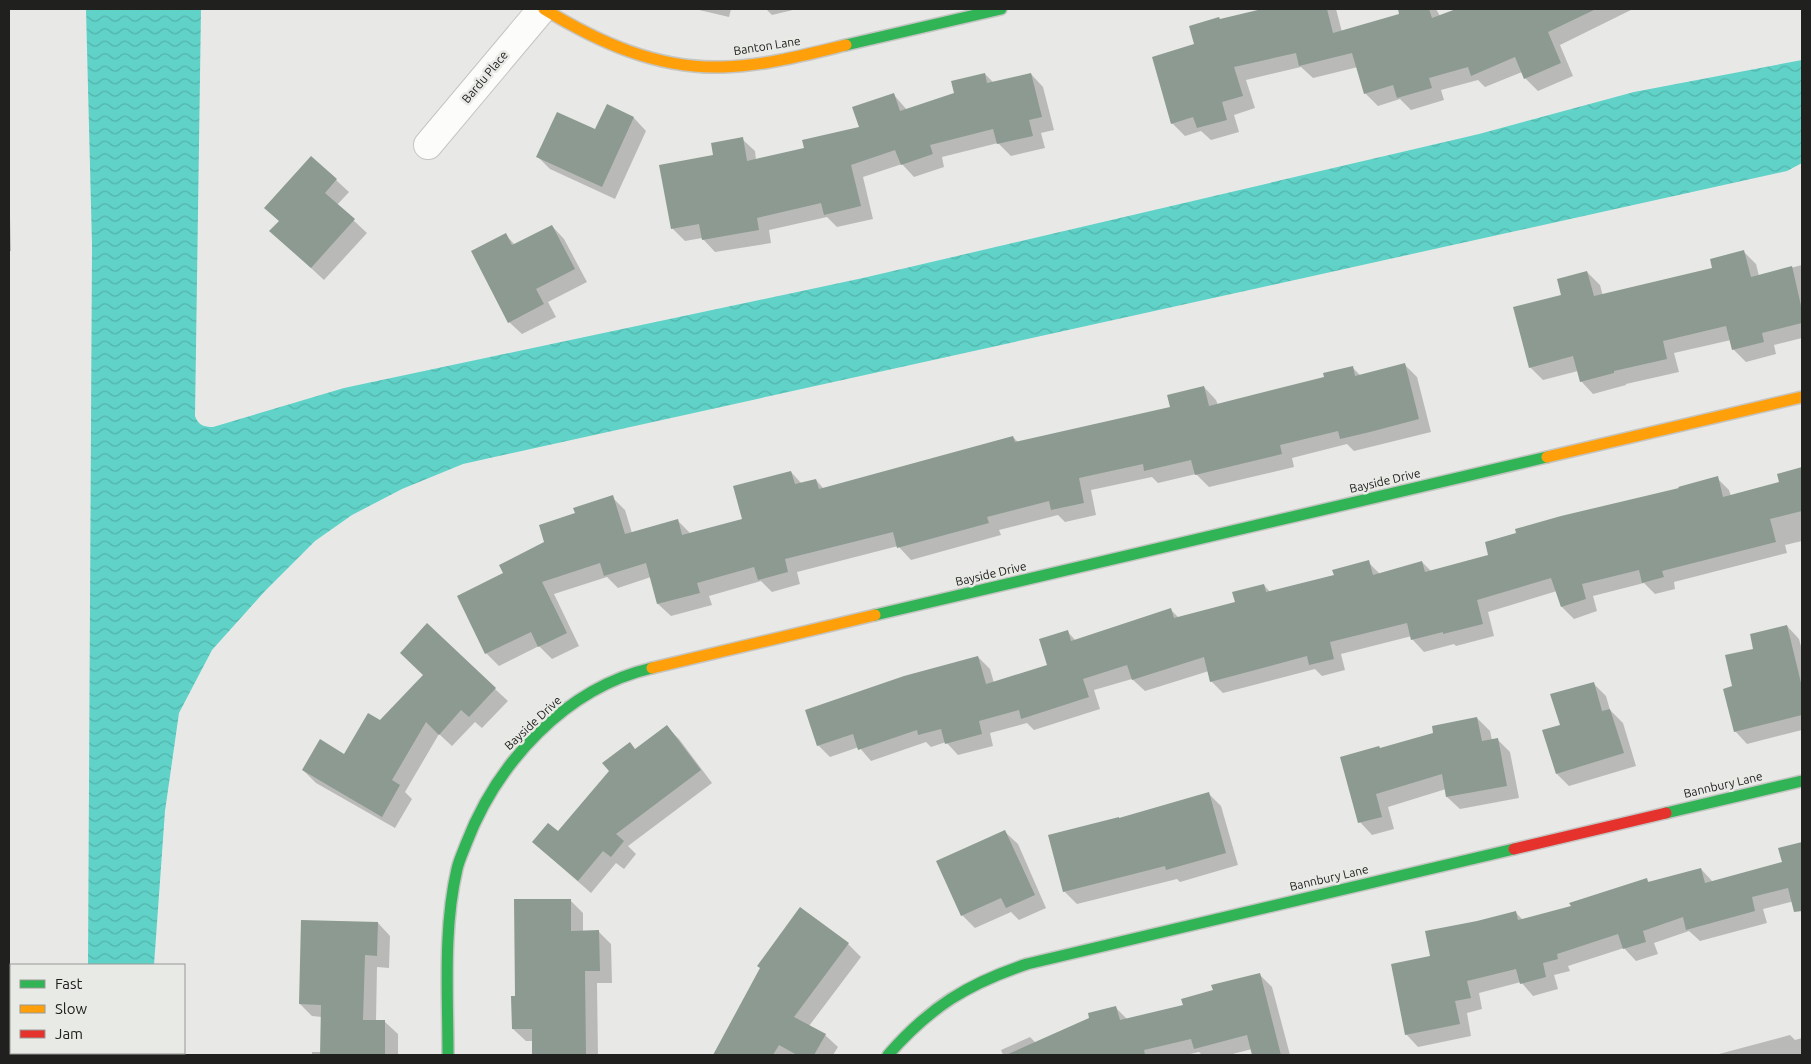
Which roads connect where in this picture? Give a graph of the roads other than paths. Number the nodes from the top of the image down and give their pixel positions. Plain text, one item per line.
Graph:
1 (543, 9) edge
2 (1002, 9) edge
3 (428, 145) dead end
4 (1802, 397) edge
5 (1802, 780) edge
6 (448, 1055) edge
7 (888, 1055) edge

1 - 2 street, Banton Lane
1 - 3 street, Bardu Place
4 - 6 street, Bayside Drive
5 - 7 street, Bannbury Lane

